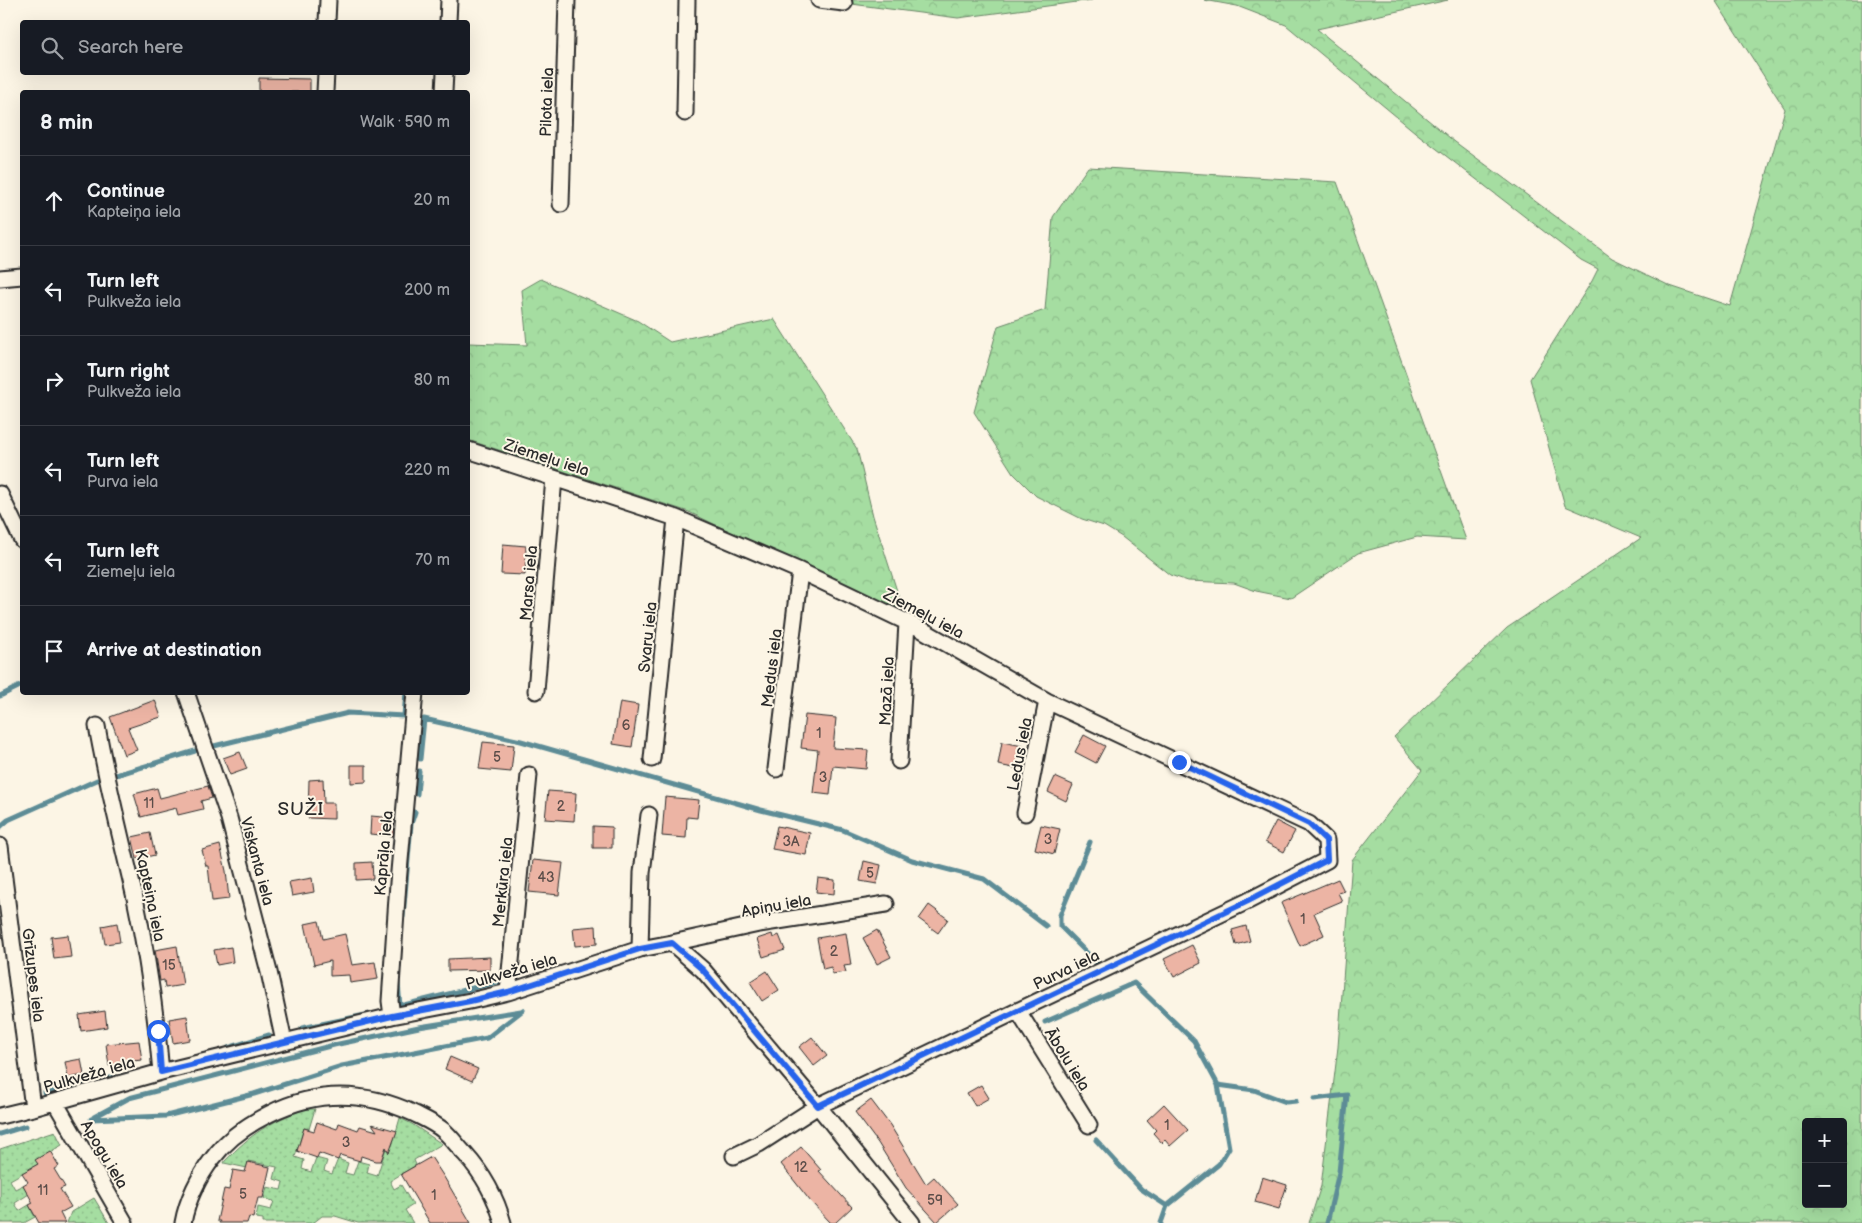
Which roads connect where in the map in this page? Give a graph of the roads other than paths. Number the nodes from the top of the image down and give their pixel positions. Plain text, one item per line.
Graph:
1 (328, 0) edge
2 (449, 0) edge
3 (567, 0) edge
4 (687, 0) edge
5 (819, 0) edge
6 (844, 3) dead end
7 (327, 20) edge
8 (448, 20) edge
9 (326, 75) edge
10 (445, 75) edge
11 (325, 90) edge
12 (444, 90) edge
13 (685, 113) dead end
14 (560, 204) dead end
15 (20, 276) edge
16 (0, 278) edge
17 (470, 451) edge
18 (554, 478) junction
19 (0, 494) edge
20 (676, 518) junction
21 (20, 536) edge
22 (800, 571) junction
23 (907, 622) junction
24 (536, 691) dead end
25 (187, 695) edge
26 (415, 695) edge
27 (1046, 701) junction
28 (97, 726) dead end
29 (652, 759) dead end
30 (899, 761) dead end
31 (776, 769) dead end
32 (529, 775) dead end
33 (1025, 813) dead end
34 (649, 815) dead end
35 (0, 846) edge
36 (1327, 860) joint
37 (886, 904) dead end
38 (672, 943) junction
39 (640, 949) junction
40 (508, 992) junction
41 (1018, 1011) junction
42 (392, 1016) junction
43 (284, 1042) junction
44 (161, 1072) junction
45 (55, 1102) junction
46 (818, 1106) junction
47 (33, 1108) junction
48 (0, 1116) edge
49 (1089, 1125) dead end
50 (734, 1156) dead end
51 (125, 1223) edge
52 (184, 1223) edge
53 (502, 1223) edge
54 (912, 1223) edge

1 - 7 street
2 - 8 street
3 - 14 street, Pilota iela
4 - 13 street
5 - 6 street
9 - 11 street
10 - 12 street
15 - 16 street
17 - 18 street, Ziemeļu iela
18 - 20 street, Ziemeļu iela
18 - 24 street, Marsa iela
19 - 21 street
20 - 22 street, Ziemeļu iela
20 - 29 street, Svaru iela
22 - 23 street, Ziemeļu iela
22 - 31 street, Medus iela
23 - 27 street, Ziemeļu iela
23 - 30 street, Mazā iela
25 - 43 street, Viskanta iela
26 - 42 street, Kaprāļa iela
27 - 33 street, Ledus iela
27 - 36 street, Ziemeļu iela
28 - 44 street, Kapteiņa iela
32 - 40 street, Merkūra iela
34 - 39 street
35 - 47 street, Grīzupes iela
36 - 41 street, Purva iela
37 - 38 street, Apiņu iela
38 - 39 street, Pulkveža iela
38 - 46 street
39 - 40 street, Pulkveža iela
40 - 42 street, Pulkveža iela
41 - 46 street, Purva iela
41 - 49 street, Ābolu iela
42 - 43 street, Pulkveža iela
43 - 44 street, Pulkveža iela
44 - 45 street, Pulkveža iela
45 - 47 street, Pulkveža iela
45 - 51 street, Apogu iela
46 - 50 street, Purva iela
46 - 54 street
47 - 48 street, Pulkveža iela
52 - 53 street

